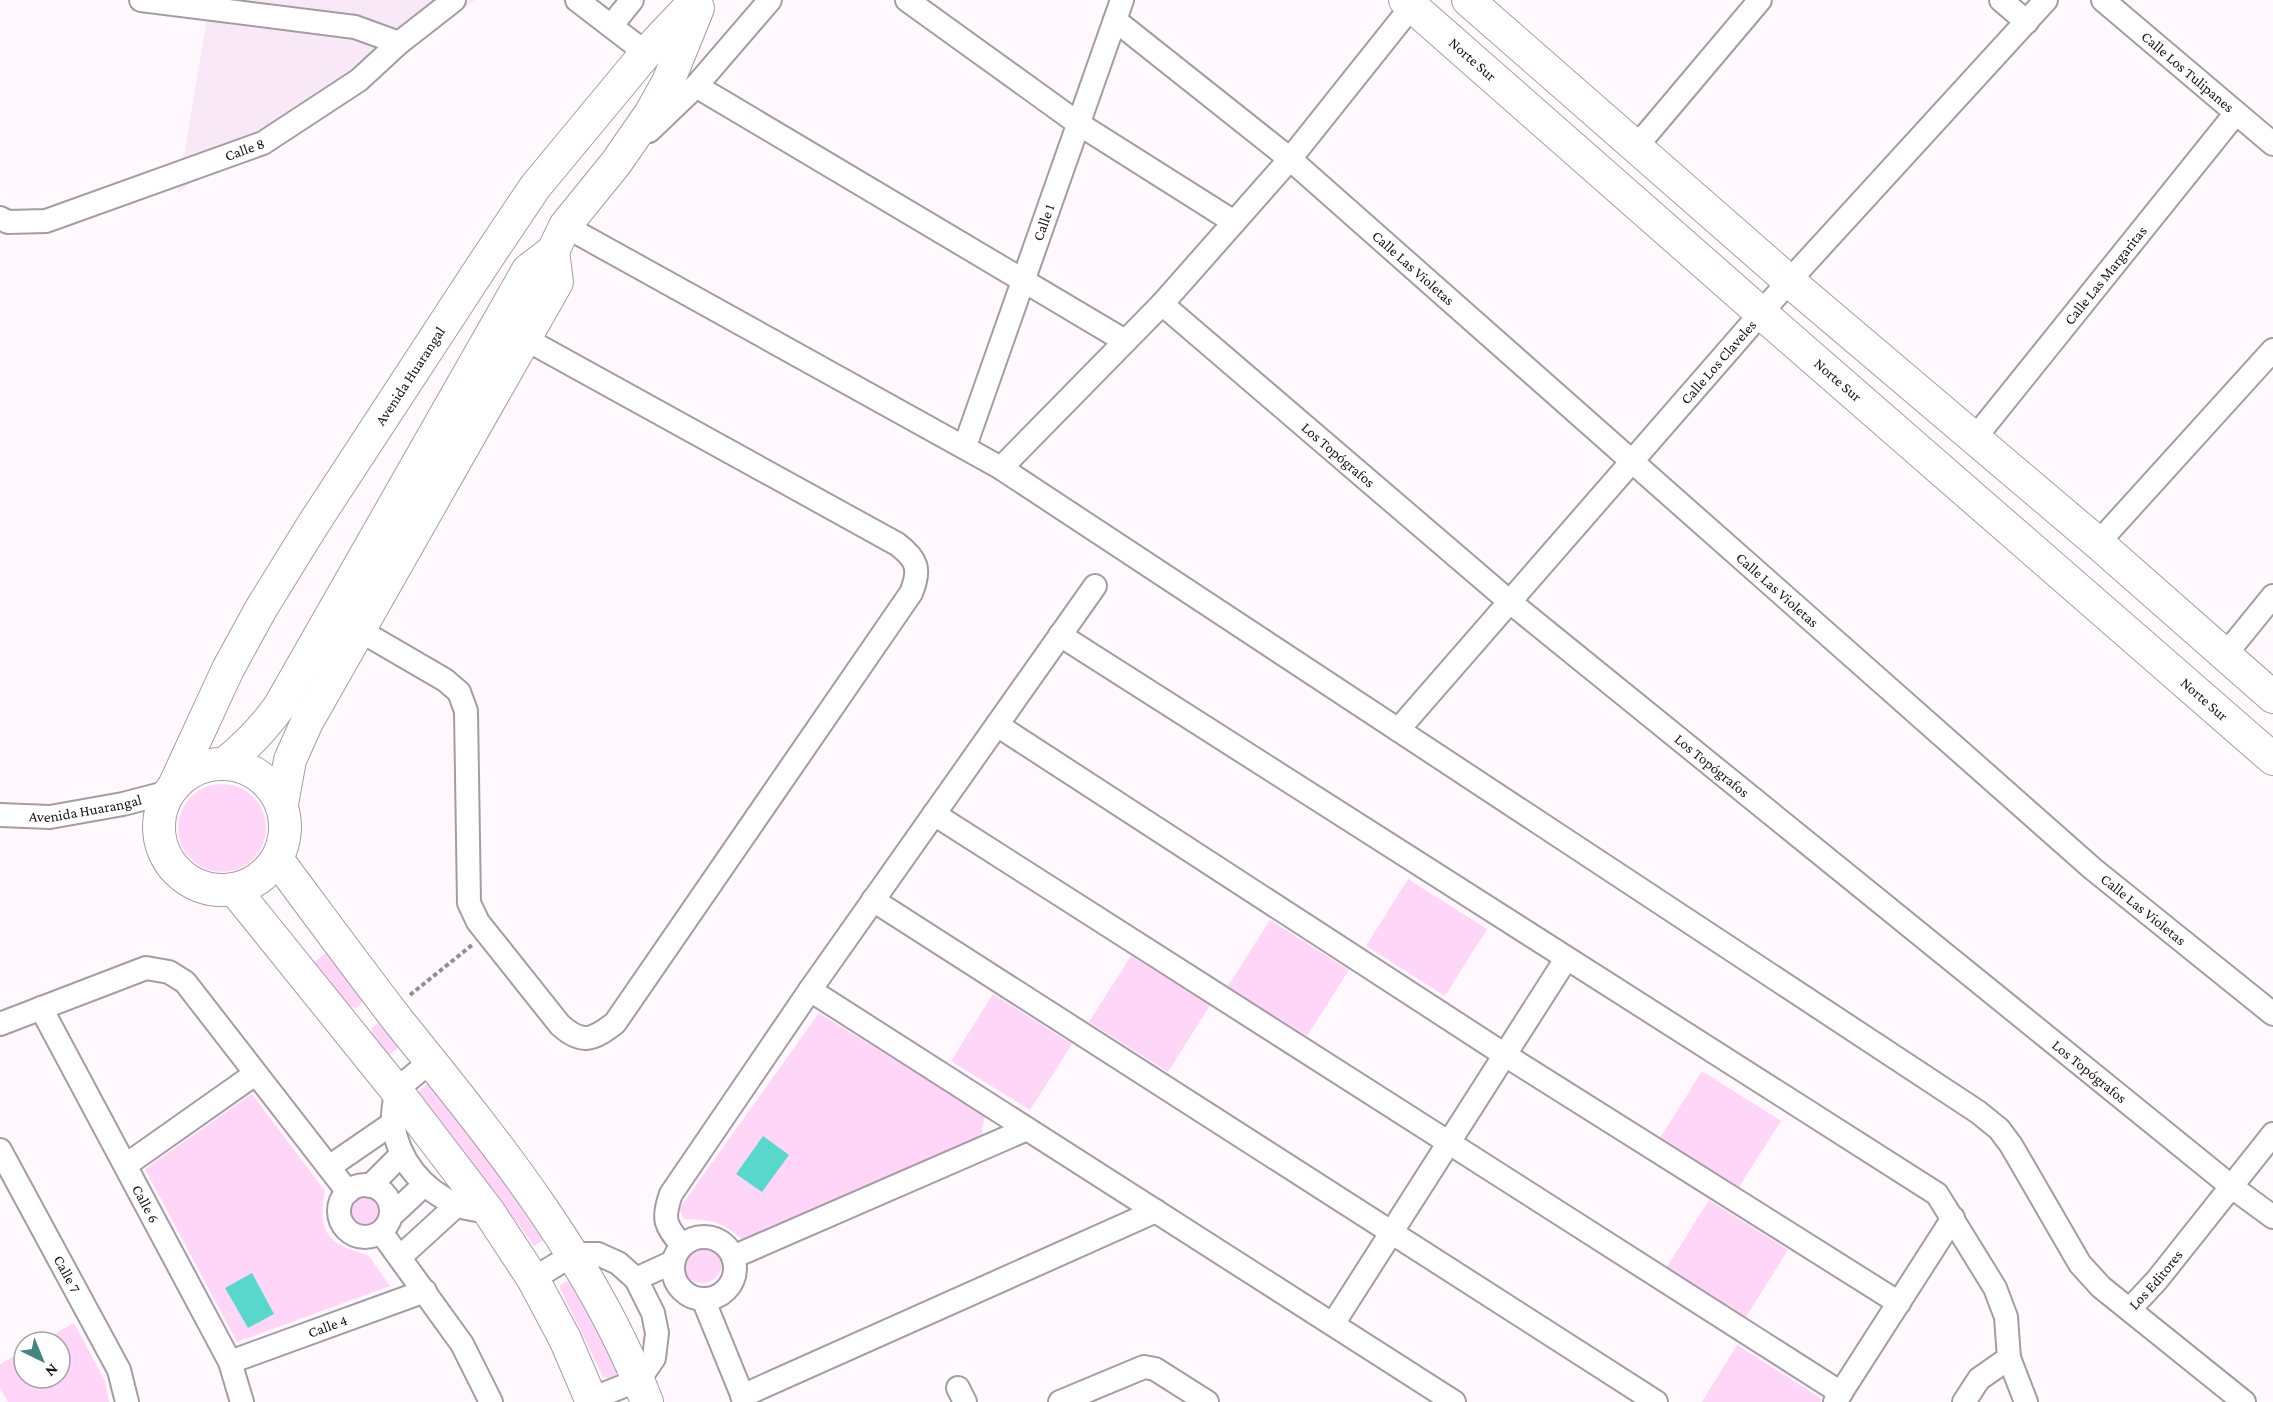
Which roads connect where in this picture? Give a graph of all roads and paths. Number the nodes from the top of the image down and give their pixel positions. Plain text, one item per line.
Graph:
1 (141, 0) edge
2 (454, 0) edge
3 (577, 0) edge
4 (632, 0) edge
5 (696, 0) edge
6 (701, 0) edge
7 (770, 0) edge
8 (907, 0) edge
9 (1468, 0) edge
10 (2001, 0) edge
11 (2046, 0) edge
12 (2103, 0) edge
13 (1758, 1) edge
14 (1409, 3) edge
15 (1119, 10) edge
16 (2027, 22) junction
17 (610, 26) junction
18 (399, 43) junction
19 (646, 54) junction
20 (696, 86) junction
21 (2236, 113) junction
22 (1079, 124) junction
23 (2273, 144) edge
24 (1636, 147) junction
25 (1290, 159) junction
26 (616, 163) junction
27 (0, 218) edge
28 (1234, 222) junction
29 (559, 238) junction
30 (1789, 281) junction
31 (1023, 282) junction
32 (1162, 304) junction
33 (1761, 313) junction
34 (498, 322) junction
35 (524, 339) junction
36 (1125, 341) junction
37 (2273, 350) edge
38 (1974, 439) junction
39 (965, 446) junction
40 (1632, 461) junction
41 (1001, 468) junction
42 (2098, 543) junction
43 (1095, 586) dead end
44 (2273, 596) edge
45 (1510, 602) junction
46 (359, 630) junction
47 (1060, 635) junction
48 (2225, 655) junction
49 (2273, 697) edge
50 (997, 725) junction
51 (1398, 730) junction
52 (2273, 759) edge
53 (224, 764) junction
54 (172, 789) junction
55 (282, 804) junction
56 (934, 814) junction
57 (0, 815) edge
58 (277, 859) junction
59 (234, 890) junction
60 (873, 900) junction
61 (486, 933) junction
62 (1566, 959) junction
63 (810, 990) junction
64 (388, 1007) junction
65 (41, 1008) junction
66 (2273, 1014) edge
67 (0, 1024) edge
68 (349, 1032) junction
69 (1505, 1055) junction
70 (431, 1061) junction
71 (255, 1074) junction
72 (396, 1090) junction
73 (393, 1123) junction
74 (1027, 1129) junction
75 (2273, 1134) edge
76 (1448, 1143) junction
77 (0, 1150) edge
78 (402, 1154) junction
79 (126, 1165) junction
80 (329, 1167) junction
81 (424, 1185) junction
82 (370, 1186) junction
83 (2232, 1187) junction
84 (348, 1192) junction
85 (457, 1205) junction
86 (1156, 1211) junction
87 (489, 1212) junction
88 (2273, 1217) edge
89 (1953, 1218) junction
90 (386, 1224) junction
91 (1392, 1231) junction
92 (677, 1253) junction
93 (574, 1254) junction
94 (400, 1257) junction
95 (733, 1257) junction
96 (533, 1279) junction
97 (636, 1279) junction
98 (425, 1291) junction
99 (694, 1296) junction
100 (1899, 1303) junction
101 (2130, 1309) junction
102 (654, 1313) junction
103 (1333, 1324) junction
104 (2009, 1358) junction
105 (230, 1362) junction
106 (2211, 1377) junction
107 (643, 1391) edge
108 (1083, 1398) edge
109 (1838, 1398) edge
110 (744, 1399) edge
111 (592, 1401) edge
112 (127, 1402) edge
113 (242, 1402) edge
114 (491, 1402) edge
115 (1060, 1402) edge
116 (1207, 1402) edge
117 (1454, 1402) edge
118 (1656, 1402) edge
119 (1964, 1402) edge
120 (2026, 1402) edge
121 (2216, 1402) edge
122 (2244, 1402) edge

1 - 18 street
2 - 18 street, Calle 8
3 - 17 street
4 - 17 street
5 - 19 street, Avenida Huarangal
6 - 26 street
7 - 20 street
8 - 22 street
9 - 24 street
10 - 16 street
11 - 16 street, Calle Los Claveles
12 - 21 street, Calle Los Tulipanes
13 - 24 street
14 - 25 street
14 - 33 street, Norte Sur
15 - 22 street, Calle 1
15 - 25 street, Calle Las Violetas
16 - 30 street, Calle Los Claveles
17 - 19 street
18 - 27 street, Calle 8
19 - 54 street, Avenida Huarangal
20 - 26 street
20 - 31 street
21 - 23 street, Calle Los Tulipanes
21 - 38 street, Calle Las Margaritas
22 - 28 street
22 - 31 street, Calle 1
24 - 30 street
25 - 28 street
25 - 40 street, Calle Las Violetas
26 - 29 street
28 - 32 street
29 - 34 street
29 - 35 street
29 - 39 street
30 - 33 street, Calle Los Claveles
30 - 38 street
31 - 36 street
31 - 39 street, Calle 1
32 - 36 street
32 - 45 street, Los Topógrafos
33 - 40 street, Calle Los Claveles
33 - 52 street, Norte Sur
34 - 35 street
34 - 53 street
35 - 46 street
35 - 61 street
36 - 41 street
37 - 42 street
38 - 42 street
39 - 41 street
40 - 45 street, Calle Los Claveles
40 - 66 street, Calle Las Violetas
41 - 51 street
42 - 48 street
43 - 47 street
44 - 48 street
45 - 51 street, Calle Los Claveles
45 - 83 street, Los Topógrafos
46 - 55 street
46 - 61 street
47 - 50 street
47 - 62 street
48 - 49 street
50 - 56 street
50 - 69 street
51 - 101 street
53 - 54 street
53 - 55 street
54 - 57 street, Avenida Huarangal
54 - 59 street
55 - 58 street
56 - 60 street
56 - 76 street
58 - 59 street
58 - 64 street
59 - 68 street
60 - 63 street
60 - 91 street
61 - 64 path
62 - 69 street
62 - 89 street
63 - 74 street
63 - 92 street
64 - 68 street
64 - 70 street
65 - 67 street
65 - 71 street
65 - 79 street, Calle 6
68 - 72 street
69 - 76 street
69 - 100 street
70 - 72 street
70 - 93 street
71 - 79 street
71 - 80 street
72 - 73 street
72 - 87 street
73 - 78 street
73 - 80 street
74 - 86 street
74 - 95 street
75 - 83 street, Los Editores
76 - 91 street
76 - 109 street
77 - 112 street, Calle 7
78 - 81 street
78 - 82 street
79 - 105 street, Calle 6
80 - 84 street
81 - 85 street
81 - 90 street
82 - 84 street
82 - 90 street
83 - 88 street, Los Topógrafos
83 - 101 street, Los Editores
84 - 90 street
85 - 87 street
85 - 94 street
86 - 103 street
86 - 110 street
87 - 96 street
89 - 100 street
89 - 104 street
90 - 94 street
91 - 103 street
91 - 118 street
92 - 95 street
92 - 97 street
92 - 99 street
93 - 96 street
93 - 97 street
93 - 107 street
94 - 98 street
95 - 99 street
96 - 111 street
97 - 102 street
98 - 105 street, Calle 4
98 - 114 street
99 - 102 street
99 - 110 street
100 - 109 street
101 - 106 street, Los Editores
102 - 107 street
103 - 117 street
104 - 119 street
104 - 120 street
105 - 113 street, Calle 6
106 - 121 street
106 - 122 street, Los Editores
107 - 111 street
108 - 115 street
108 - 116 street

